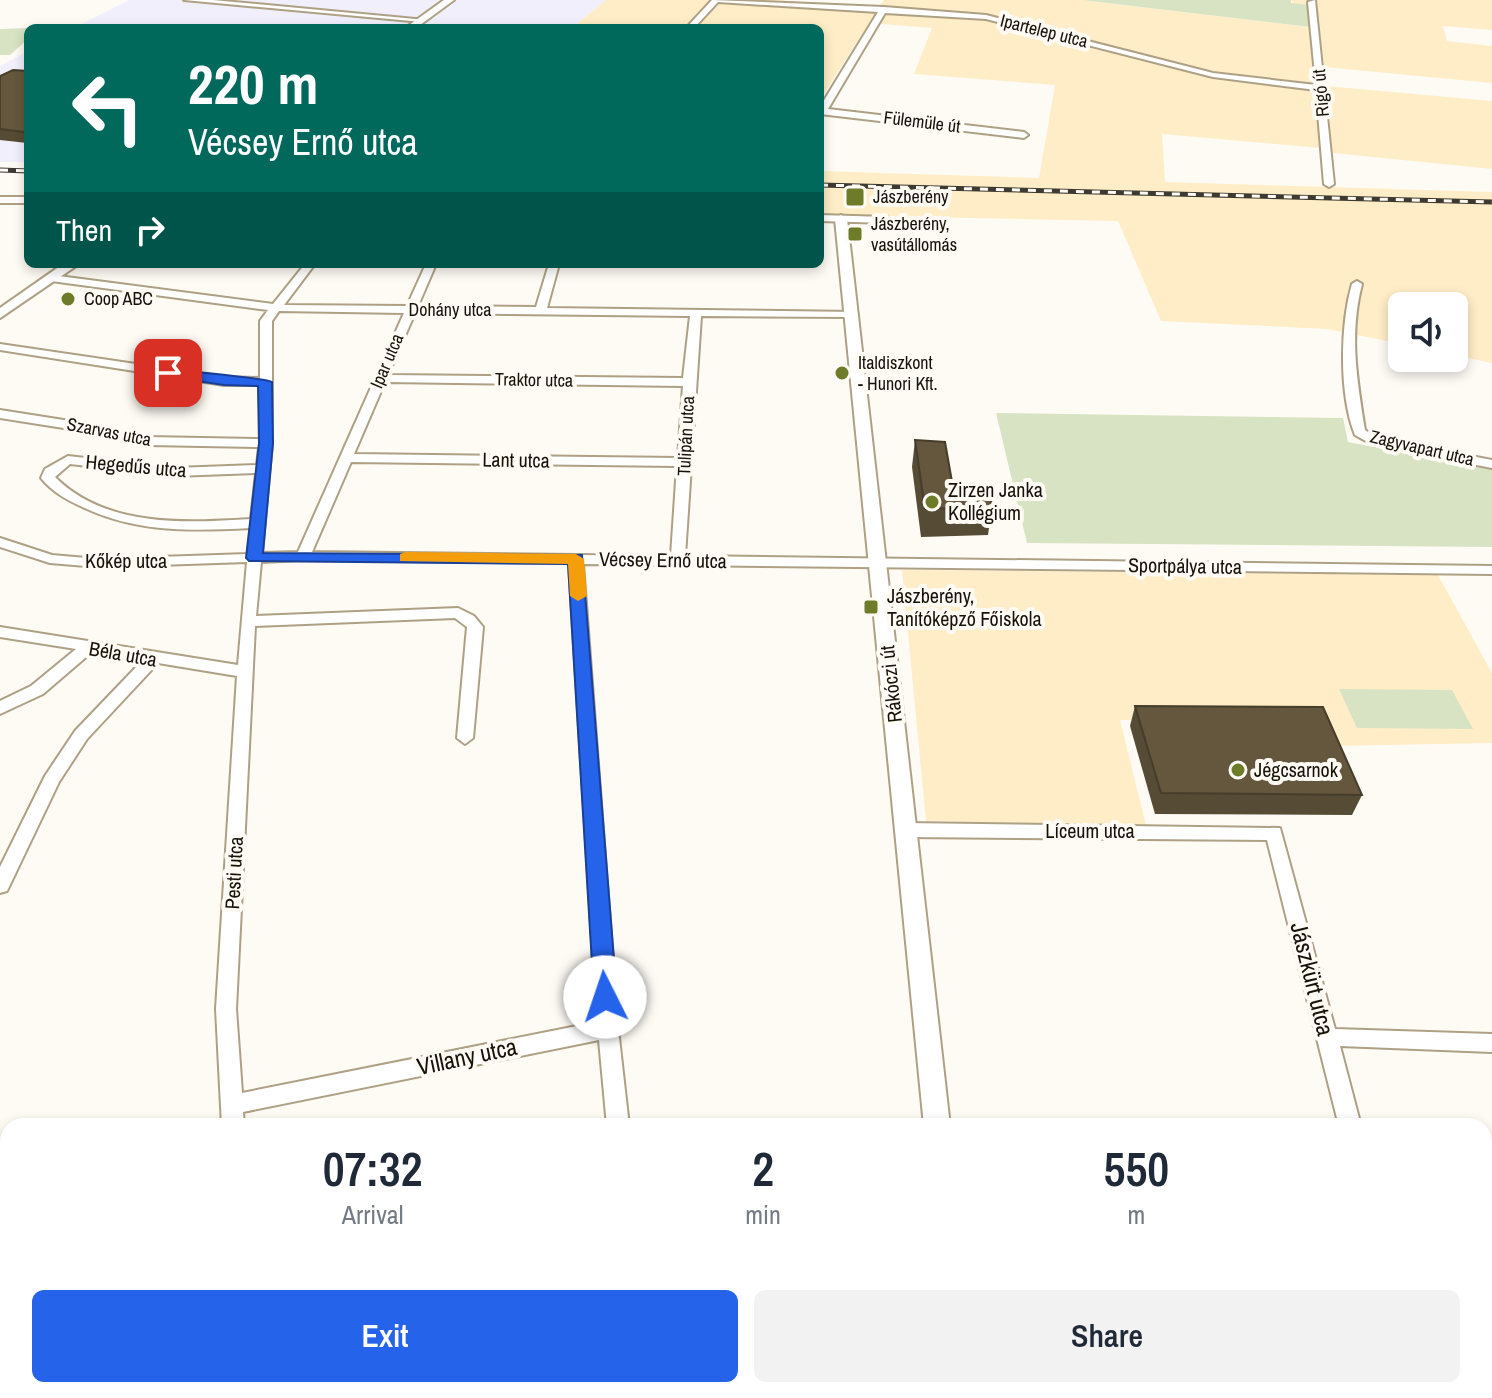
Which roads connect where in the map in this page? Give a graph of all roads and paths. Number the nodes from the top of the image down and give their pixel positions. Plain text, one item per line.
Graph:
1 (188, 0) edge
2 (450, 0) edge
3 (716, 0) edge
4 (1312, 2) edge
5 (884, 9) junction
6 (422, 20) junction
7 (416, 24) edge
8 (694, 24) edge
9 (1321, 88) junction
10 (824, 108) edge
11 (824, 111) edge
12 (1024, 135) dead end
13 (1329, 184) dead end
14 (0, 200) edge
15 (24, 200) edge
16 (824, 218) edge
17 (841, 219) junction
18 (887, 220) dead end
19 (66, 268) edge
20 (307, 268) edge
21 (429, 268) edge
22 (553, 268) edge
23 (51, 278) junction
24 (1357, 284) dead end
25 (275, 308) junction
26 (409, 310) junction
27 (541, 310) junction
28 (696, 312) junction
29 (0, 314) edge
30 (851, 314) junction
31 (0, 347) edge
32 (380, 378) junction
33 (265, 382) junction
34 (689, 382) junction
35 (0, 414) edge
36 (266, 443) junction
37 (345, 458) junction
38 (686, 462) junction
39 (1492, 464) edge
40 (264, 469) junction
41 (259, 523) junction
42 (0, 542) edge
43 (303, 556) junction
44 (254, 558) junction
45 (576, 559) junction
46 (678, 560) junction
47 (879, 562) junction
48 (1492, 570) edge
49 (248, 621) junction
50 (0, 632) edge
51 (88, 647) junction
52 (153, 659) junction
53 (246, 672) junction
54 (0, 708) edge
55 (465, 738) dead end
56 (905, 830) junction
57 (1274, 833) joint
58 (0, 886) edge
59 (608, 1029) junction
60 (1326, 1037) junction
61 (1492, 1043) edge
62 (232, 1116) edge
63 (617, 1118) edge
64 (936, 1118) edge
65 (1348, 1118) edge

1 - 6 street
2 - 6 street
3 - 5 street, Ipartelep utca
3 - 8 street
4 - 9 street, Rigó út
5 - 9 street, Ipartelep utca
5 - 10 street
6 - 7 street
9 - 13 street, Rigó út
11 - 12 street, Fülemüle út
14 - 15 street
16 - 17 street
17 - 18 street
17 - 30 street, Rákóczi út
19 - 23 street
20 - 25 street
21 - 26 street, Ipar utca
22 - 27 street
23 - 25 street, Dohány utca
23 - 29 street
24 - 39 street, Zagyvapart utca
25 - 26 street, Dohány utca
25 - 33 street, Pesti utca
26 - 27 street, Dohány utca
26 - 32 street, Ipar utca
27 - 28 street, Dohány utca
28 - 30 street, Dohány utca
28 - 34 street, Tulipán utca
30 - 47 street, Rákóczi út
31 - 33 street
32 - 34 street, Traktor utca
32 - 37 street, Ipar utca
33 - 36 street, Pesti utca
34 - 38 street, Tulipán utca
35 - 36 street, Szarvas utca
36 - 40 street, Pesti utca
37 - 38 street, Lant utca
37 - 43 street, Ipar utca
38 - 46 street, Tulipán utca
40 - 41 street, Pesti utca
40 - 41 street, Hegedűs utca
41 - 44 street, Pesti utca
42 - 44 street, Kőkép utca
43 - 44 street, Vécsey Ernő utca
43 - 45 street, Vécsey Ernő utca
44 - 49 street, Pesti utca
45 - 46 street, Vécsey Ernő utca
45 - 59 street
46 - 47 street, Vécsey Ernő utca
47 - 48 street, Sportpálya utca
47 - 56 street, Rákóczi út
49 - 53 street, Pesti utca
49 - 55 street
50 - 51 street, Béla utca
51 - 52 street, Béla utca
51 - 54 street
52 - 53 street, Béla utca
52 - 58 street
53 - 62 street, Pesti utca
56 - 57 street, Líceum utca
56 - 64 street, Rákóczi út
57 - 60 street, Jászkürt utca
59 - 62 street, Villany utca
59 - 63 street
60 - 61 street
60 - 65 street, Jászkürt utca

